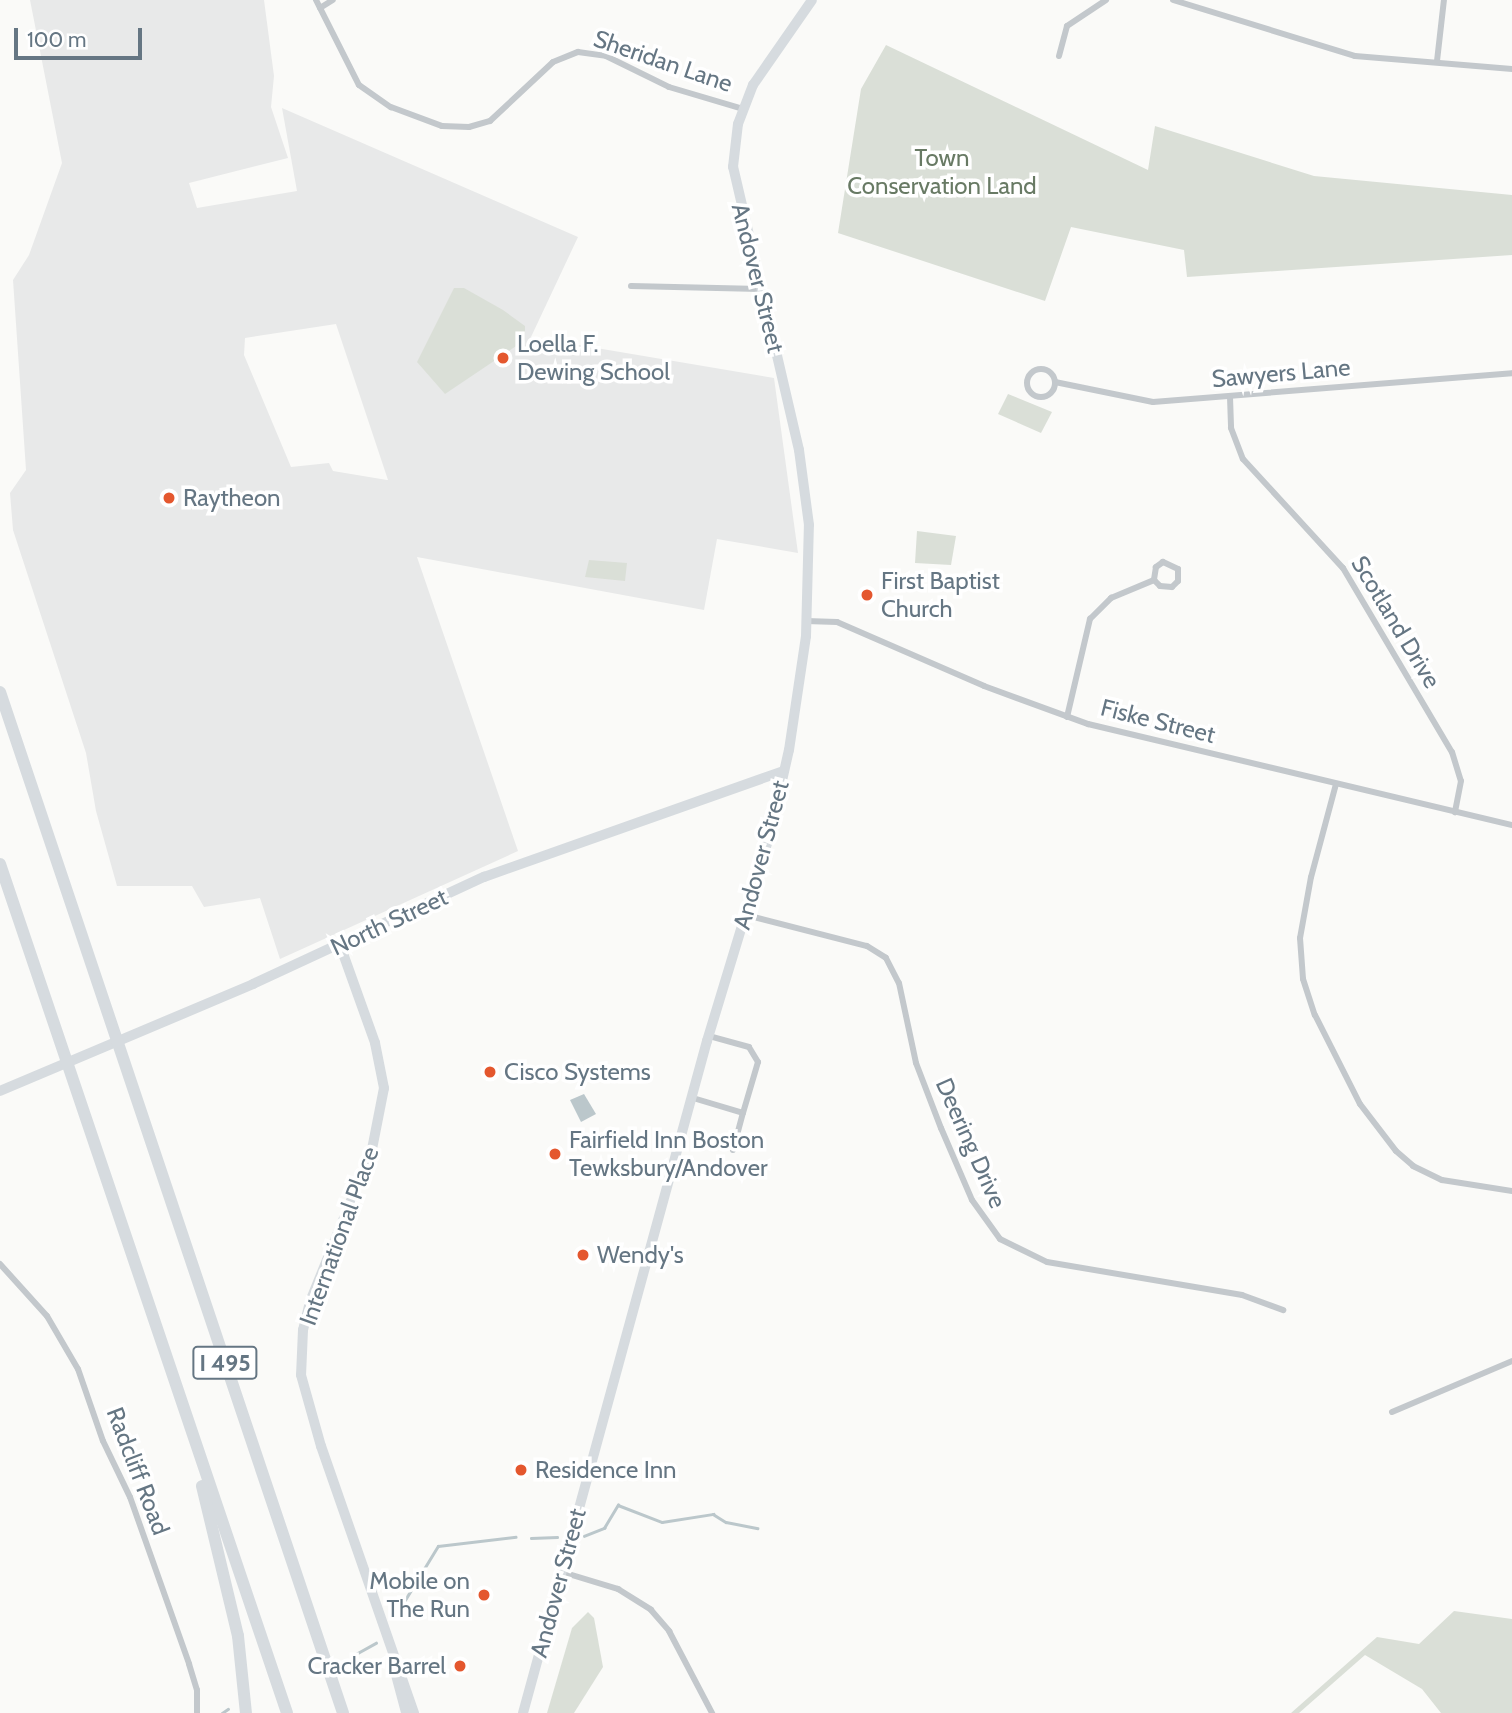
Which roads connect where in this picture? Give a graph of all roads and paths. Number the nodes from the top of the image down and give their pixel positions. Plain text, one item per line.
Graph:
1 (316, 0) edge
2 (333, 0) edge
3 (813, 0) edge
4 (1106, 0) edge
5 (1173, 0) edge
6 (1444, 0) edge
7 (320, 8) junction
8 (1059, 56) dead end
9 (1437, 61) junction
10 (1512, 69) edge
11 (743, 108) junction
12 (631, 286) dead end
13 (760, 289) junction
14 (1512, 373) edge
15 (1055, 382) junction
16 (1230, 397) junction
17 (1154, 580) junction
18 (806, 621) junction
19 (0, 692) edge
20 (1067, 717) junction
21 (784, 771) junction
22 (1336, 784) junction
23 (1455, 812) junction
24 (1512, 825) edge
25 (0, 864) edge
26 (746, 915) junction
27 (340, 945) junction
28 (709, 1035) junction
29 (0, 1091) edge
30 (693, 1098) junction
31 (743, 1113) junction
32 (733, 1150) dead end
33 (1512, 1191) edge
34 (0, 1264) edge
35 (1283, 1310) dead end
36 (1512, 1361) edge
37 (174, 1381) junction
38 (1392, 1412) dead end
39 (562, 1572) junction
40 (391, 1647) junction
41 (197, 1713) edge
42 (246, 1713) edge
43 (287, 1713) edge
44 (343, 1713) edge
45 (406, 1713) edge
46 (414, 1713) edge
47 (523, 1713) edge
48 (712, 1713) edge

1 - 7 street, Sheridan Lane
2 - 7 street
3 - 11 main road, Andover Street
4 - 8 street
5 - 9 street
6 - 9 street
7 - 11 street, Sheridan Lane
9 - 10 street
11 - 13 main road, Andover Street
12 - 13 street
13 - 18 main road, Andover Street
14 - 16 street, Sawyers Lane
15 - 15 street, Sawyers Lane
15 - 16 street, Sawyers Lane
16 - 23 street, Scotland Drive
17 - 17 street
17 - 20 street
18 - 20 street, Fiske Street
18 - 21 main road, Andover Street
19 - 44 highway, I 495
20 - 22 street, Fiske Street
21 - 26 main road, Andover Street
21 - 27 main road, North Street
22 - 23 street, Fiske Street
22 - 33 street
23 - 24 street, Fiske Street
25 - 37 highway, I 495
26 - 28 main road, Andover Street
26 - 35 street, Deering Drive
27 - 29 main road, North Street
27 - 40 main road, International Place
28 - 30 main road, Andover Street
28 - 31 street
30 - 31 street
30 - 39 main road, Andover Street
31 - 32 street
34 - 41 street, Radcliff Road
36 - 38 street
37 - 42 highway
37 - 43 highway, I 495
39 - 47 main road, Andover Street
39 - 48 street
40 - 45 main road, International Place
40 - 46 main road, International Place

